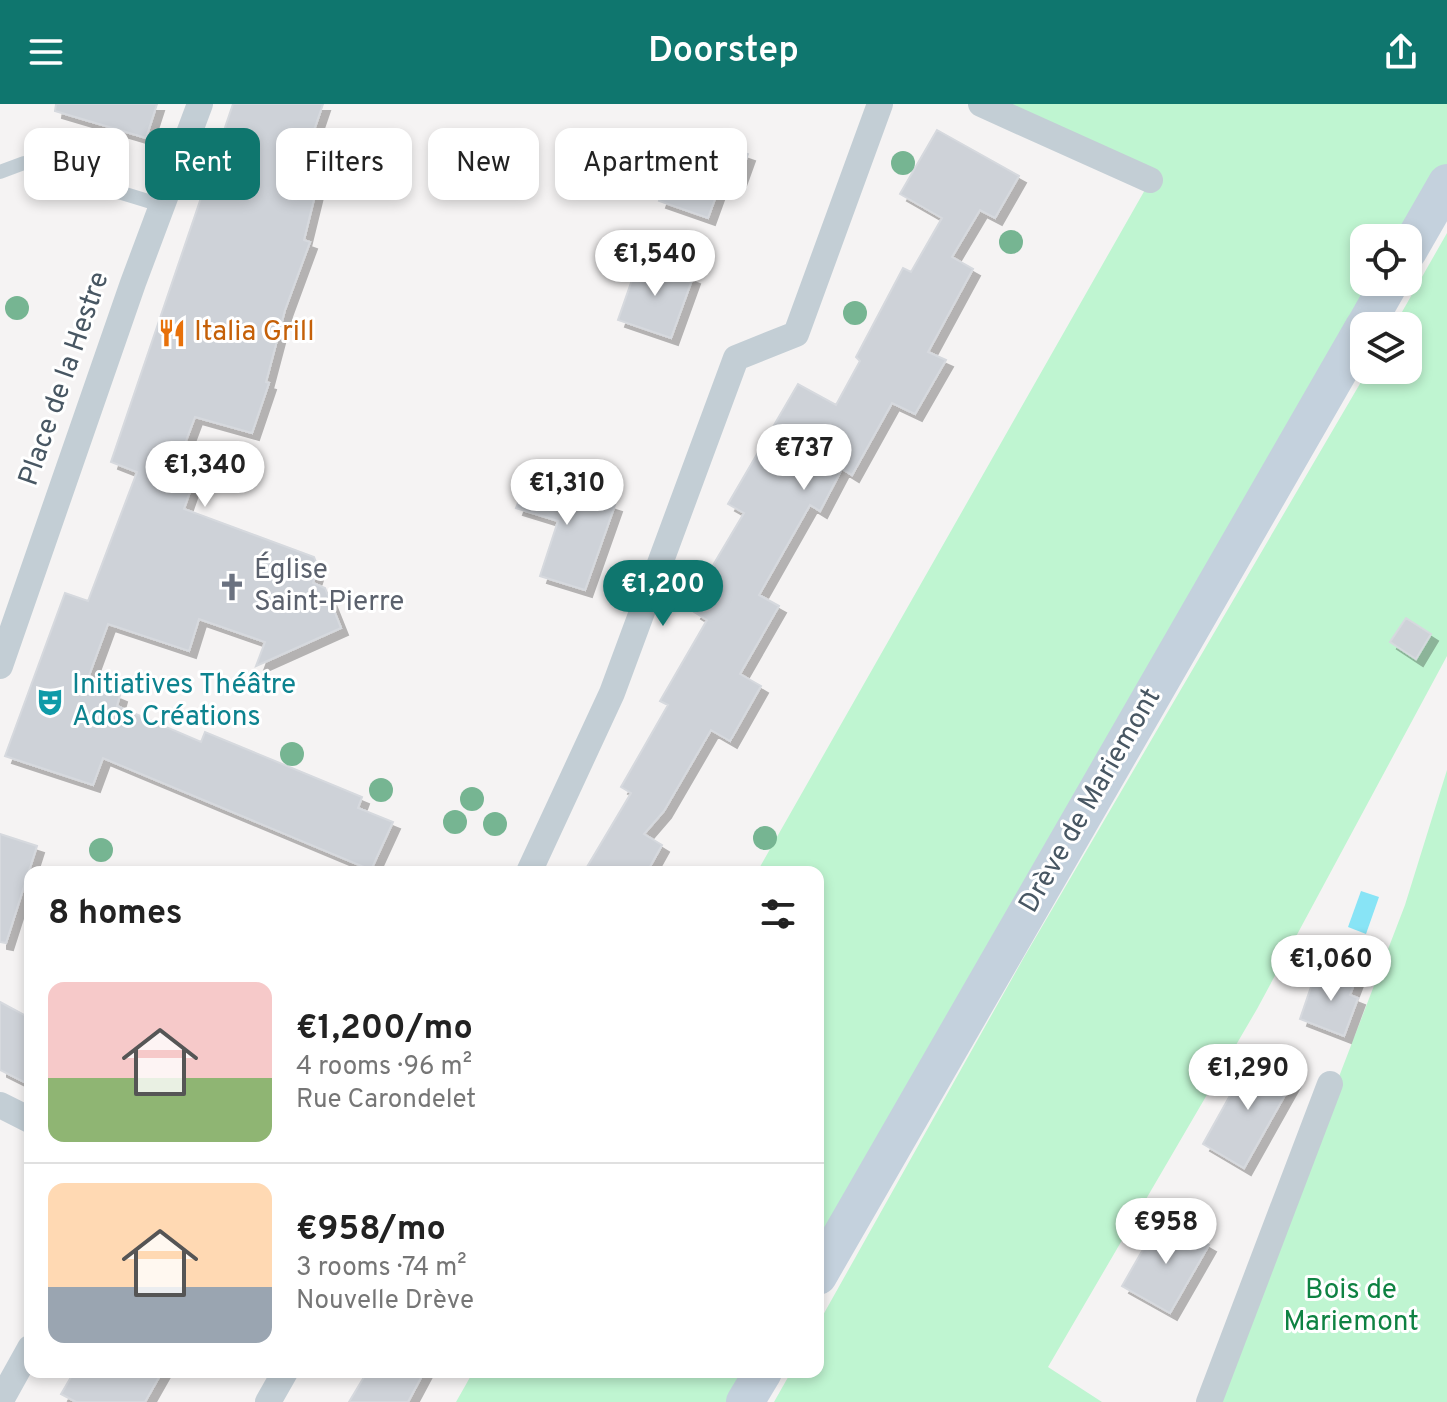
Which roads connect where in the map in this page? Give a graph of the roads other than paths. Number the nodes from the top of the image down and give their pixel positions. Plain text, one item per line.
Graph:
1 (200, 104) edge
2 (880, 104) edge
3 (981, 104) edge
4 (0, 172) edge
5 (1150, 180) dead end
6 (1447, 183) edge
7 (161, 205) junction
8 (1422, 227) edge
9 (1350, 351) edge
10 (0, 666) edge
11 (532, 866) edge
12 (1330, 1084) dead end
13 (0, 1105) edge
14 (24, 1117) edge
15 (824, 1266) edge
16 (24, 1359) edge
17 (282, 1378) edge
18 (759, 1378) edge
19 (0, 1402) edge
20 (268, 1402) edge
21 (745, 1402) edge
22 (1209, 1402) edge

1 - 7 street, Place de la Hestre
2 - 11 street
3 - 5 street
4 - 7 lane
6 - 8 street
7 - 10 street, Place de la Hestre
9 - 15 street, Drève de Mariemont
12 - 22 street
13 - 14 street
16 - 19 street
17 - 20 street
18 - 21 street

